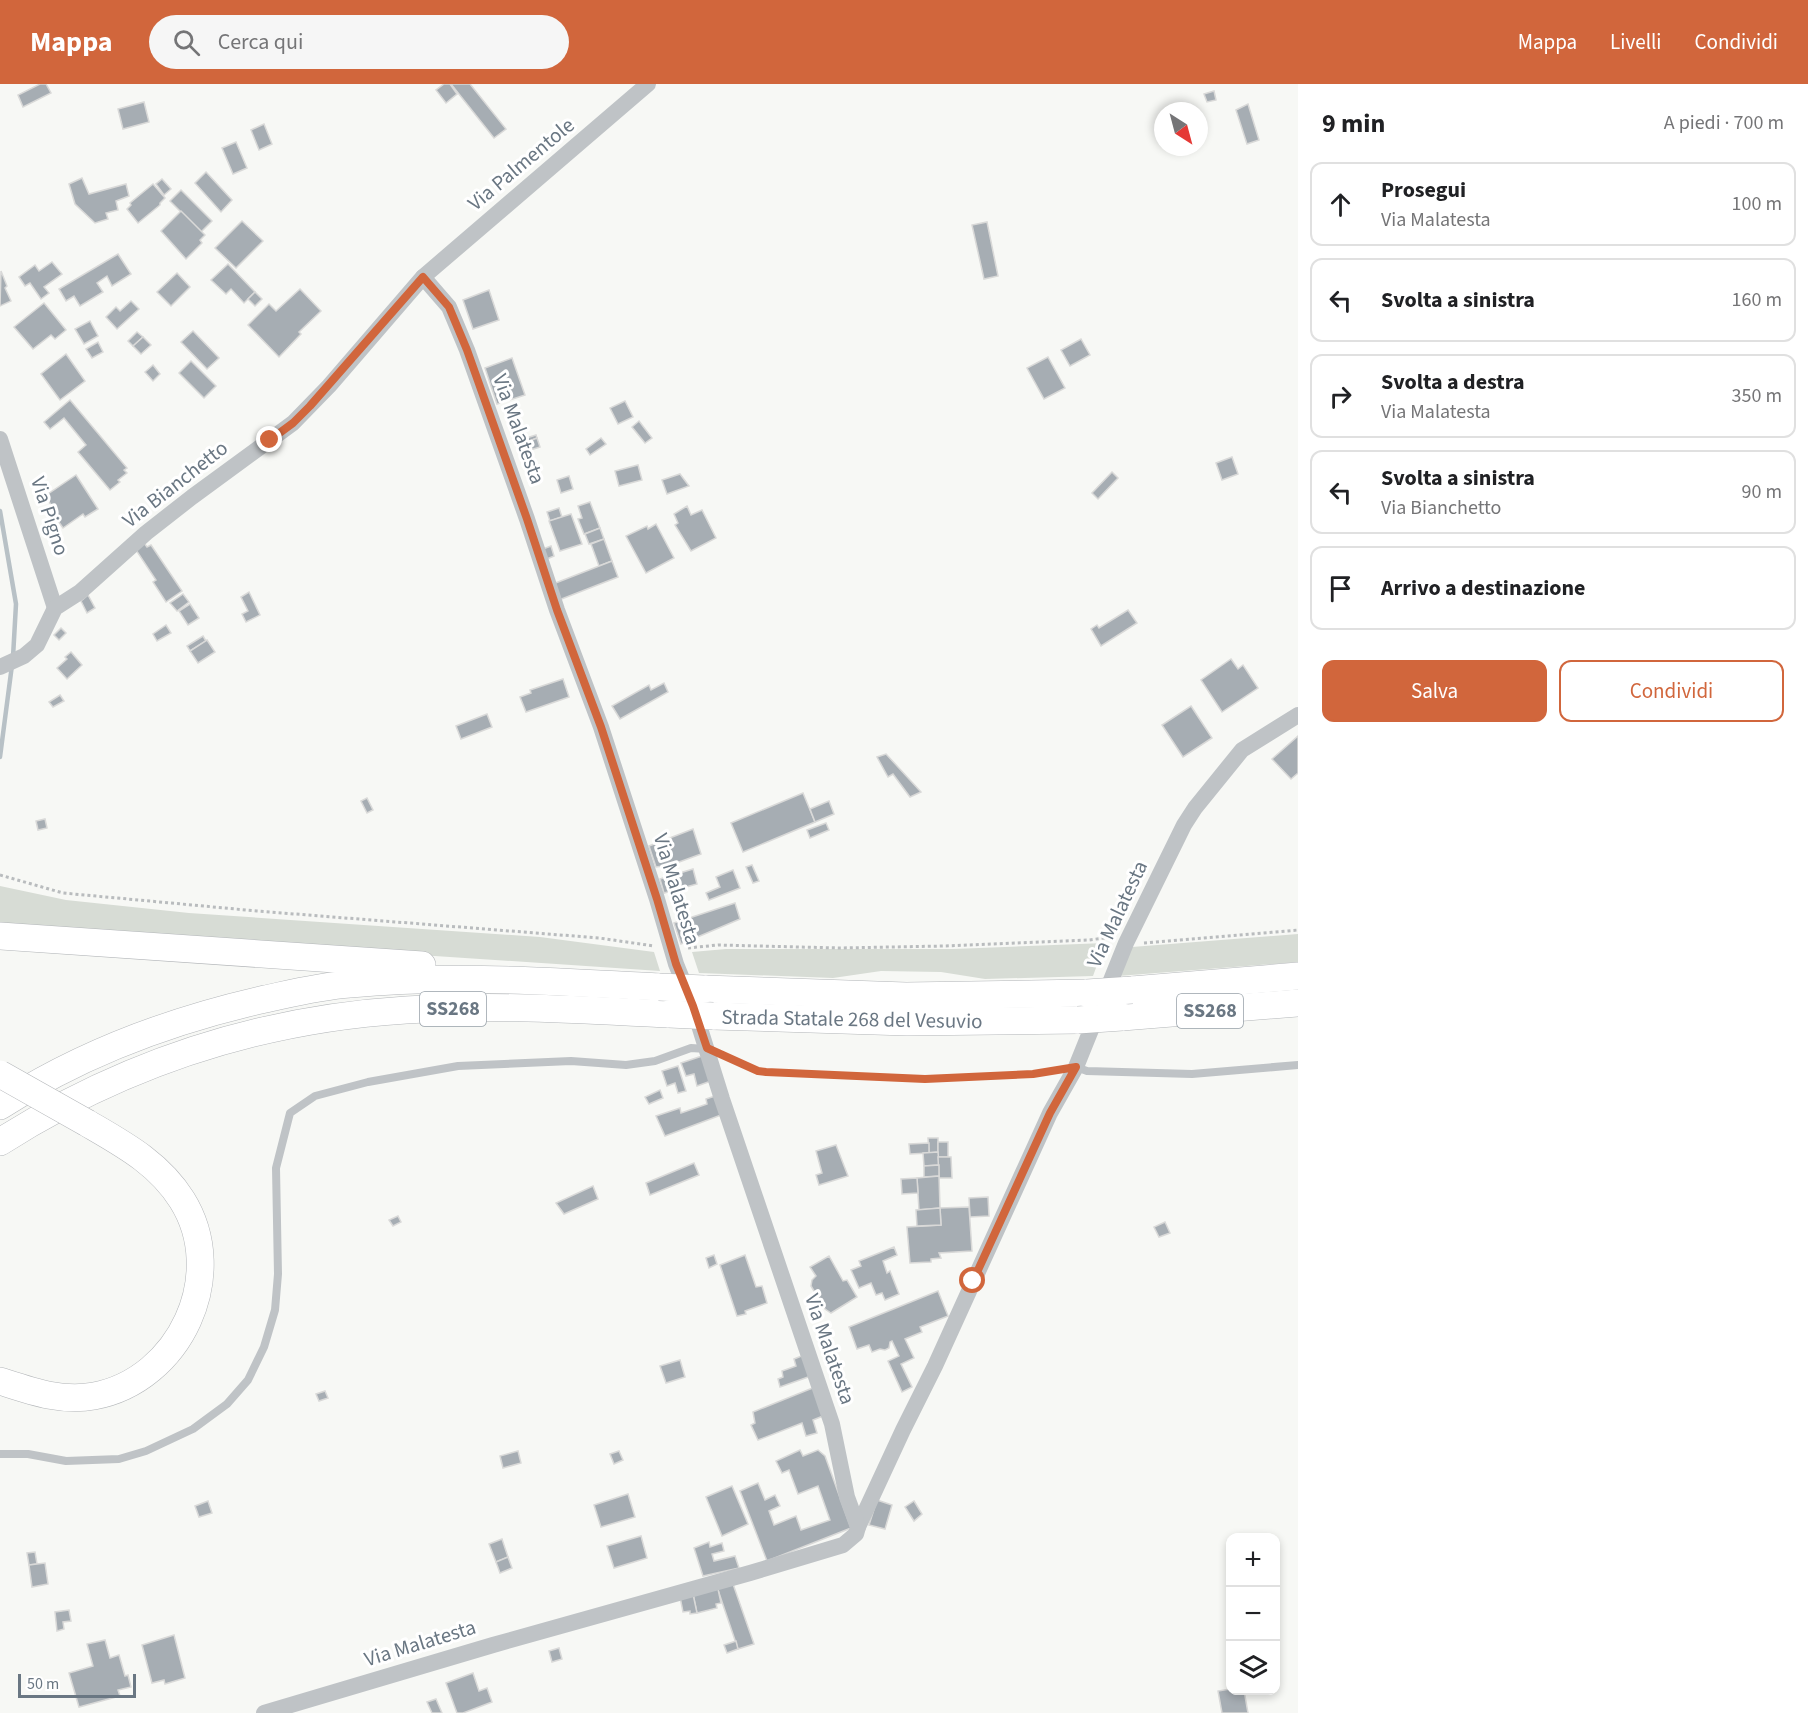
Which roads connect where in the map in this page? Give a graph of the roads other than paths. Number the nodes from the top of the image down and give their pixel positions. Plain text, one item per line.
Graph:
1 (648, 84) edge
2 (423, 277) junction
3 (0, 439) edge
4 (55, 608) junction
5 (0, 667) edge
6 (1298, 715) edge
7 (0, 936) edge
8 (1298, 976) edge
9 (539, 981) junction
10 (1298, 1003) edge
11 (238, 1036) junction
12 (707, 1048) junction
13 (1298, 1065) edge
14 (1076, 1067) junction
15 (0, 1074) edge
16 (0, 1106) edge
17 (0, 1142) edge
18 (0, 1158) edge
19 (3, 1380) edge
20 (0, 1454) edge
21 (858, 1527) junction
22 (264, 1713) edge

1 - 2 street, Via Palmentole
2 - 4 street, Via Bianchetto
2 - 12 street, Via Malatesta
3 - 4 street, Via Pigno
4 - 5 street
6 - 14 street, Via Malatesta
7 - 9 highway
8 - 9 highway, Strada Statale 268 del Vesuvio / SS268, bridge
9 - 16 highway, Strada Statale 268 del Vesuvio / SS268
10 - 11 highway, Strada Statale 268 del Vesuvio / SS268, bridge
11 - 17 highway, Strada Statale 268 del Vesuvio / SS268
11 - 18 highway
12 - 20 lane
12 - 21 street, Via Malatesta
13 - 14 lane
14 - 21 street, Via Malatesta
15 - 19 highway, bridge
21 - 22 street, Via Malatesta

